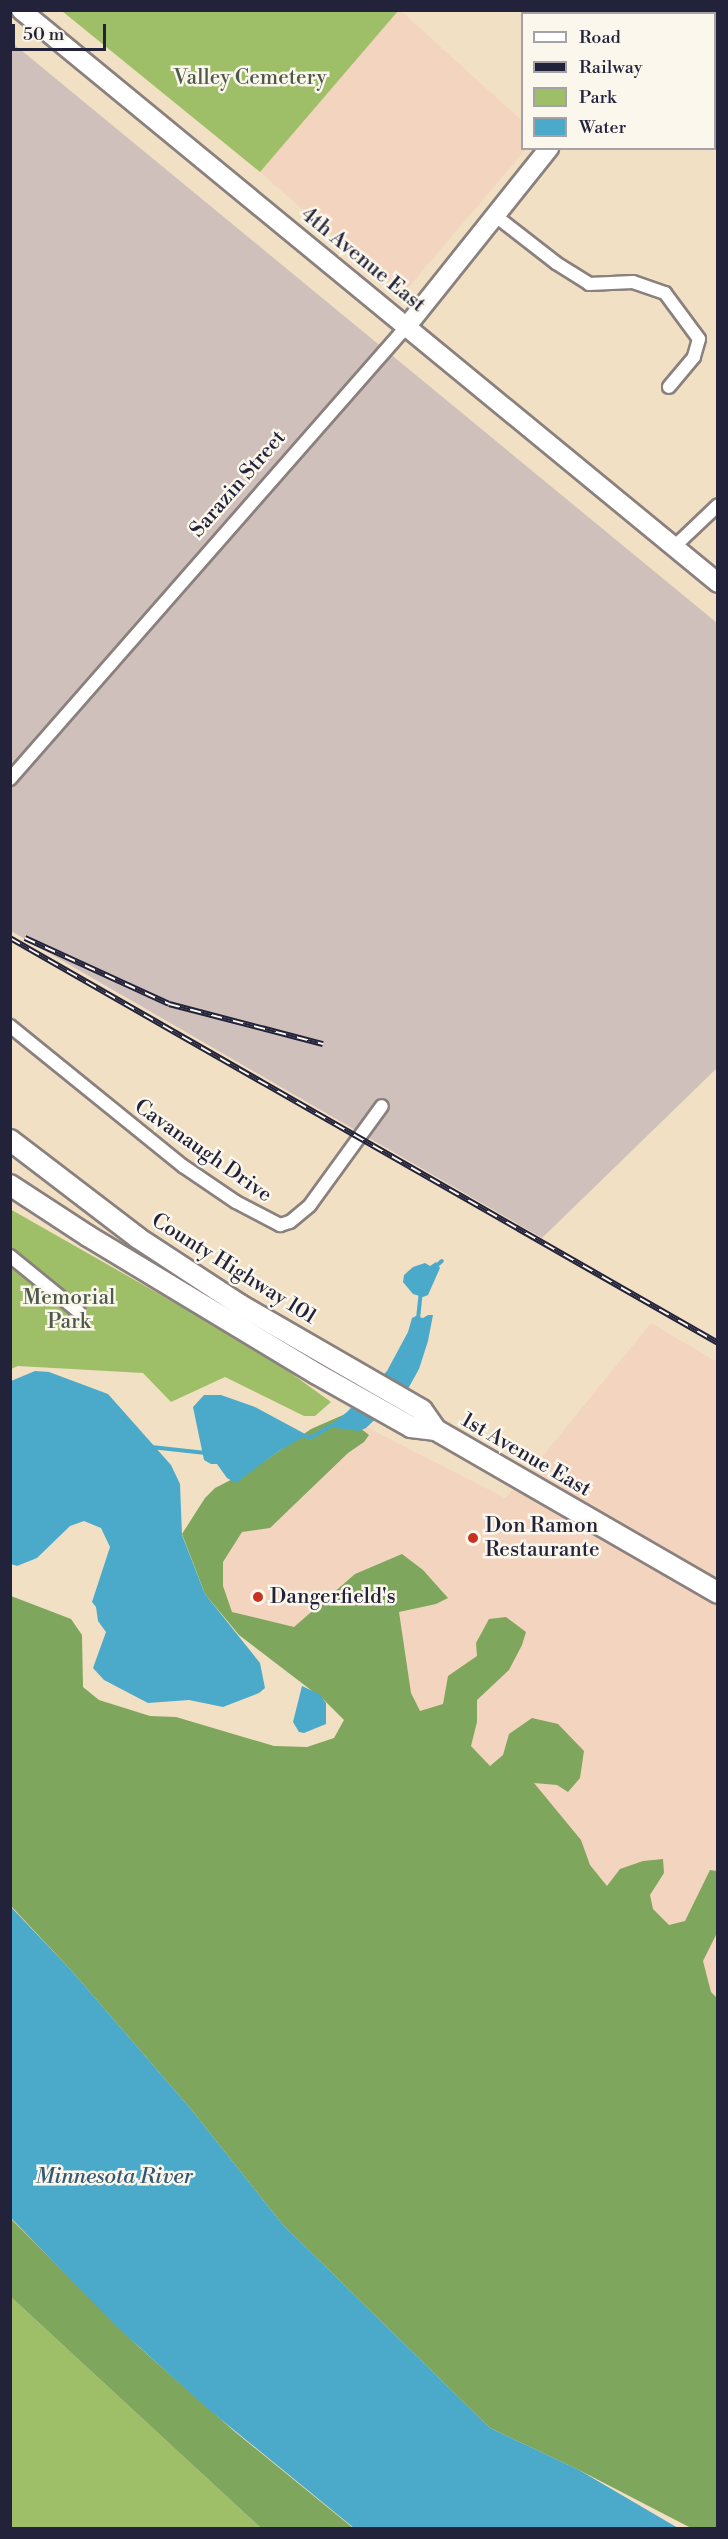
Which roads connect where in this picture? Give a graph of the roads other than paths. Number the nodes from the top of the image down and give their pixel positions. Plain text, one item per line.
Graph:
1 (21, 10) edge
2 (547, 150) edge
3 (497, 217) junction
4 (407, 326) junction
5 (669, 387) dead end
6 (717, 505) edge
7 (675, 546) junction
8 (717, 583) edge
9 (10, 779) edge
10 (10, 1026) edge
11 (382, 1106) dead end
12 (10, 1140) edge
13 (10, 1185) edge
14 (10, 1256) edge
15 (79, 1312) dead end
16 (436, 1430) junction
17 (717, 1593) edge

1 - 4 street, 4th Avenue East
2 - 3 street, Sarazin Street
3 - 4 street, Sarazin Street
3 - 5 street
4 - 7 street, 4th Avenue East
4 - 9 street, Sarazin Street
6 - 7 street
7 - 8 street, 4th Avenue East
10 - 11 street, Cavanaugh Drive
12 - 16 main road, County Highway 101
13 - 16 main road
14 - 15 street
16 - 17 main road, 1st Avenue East

